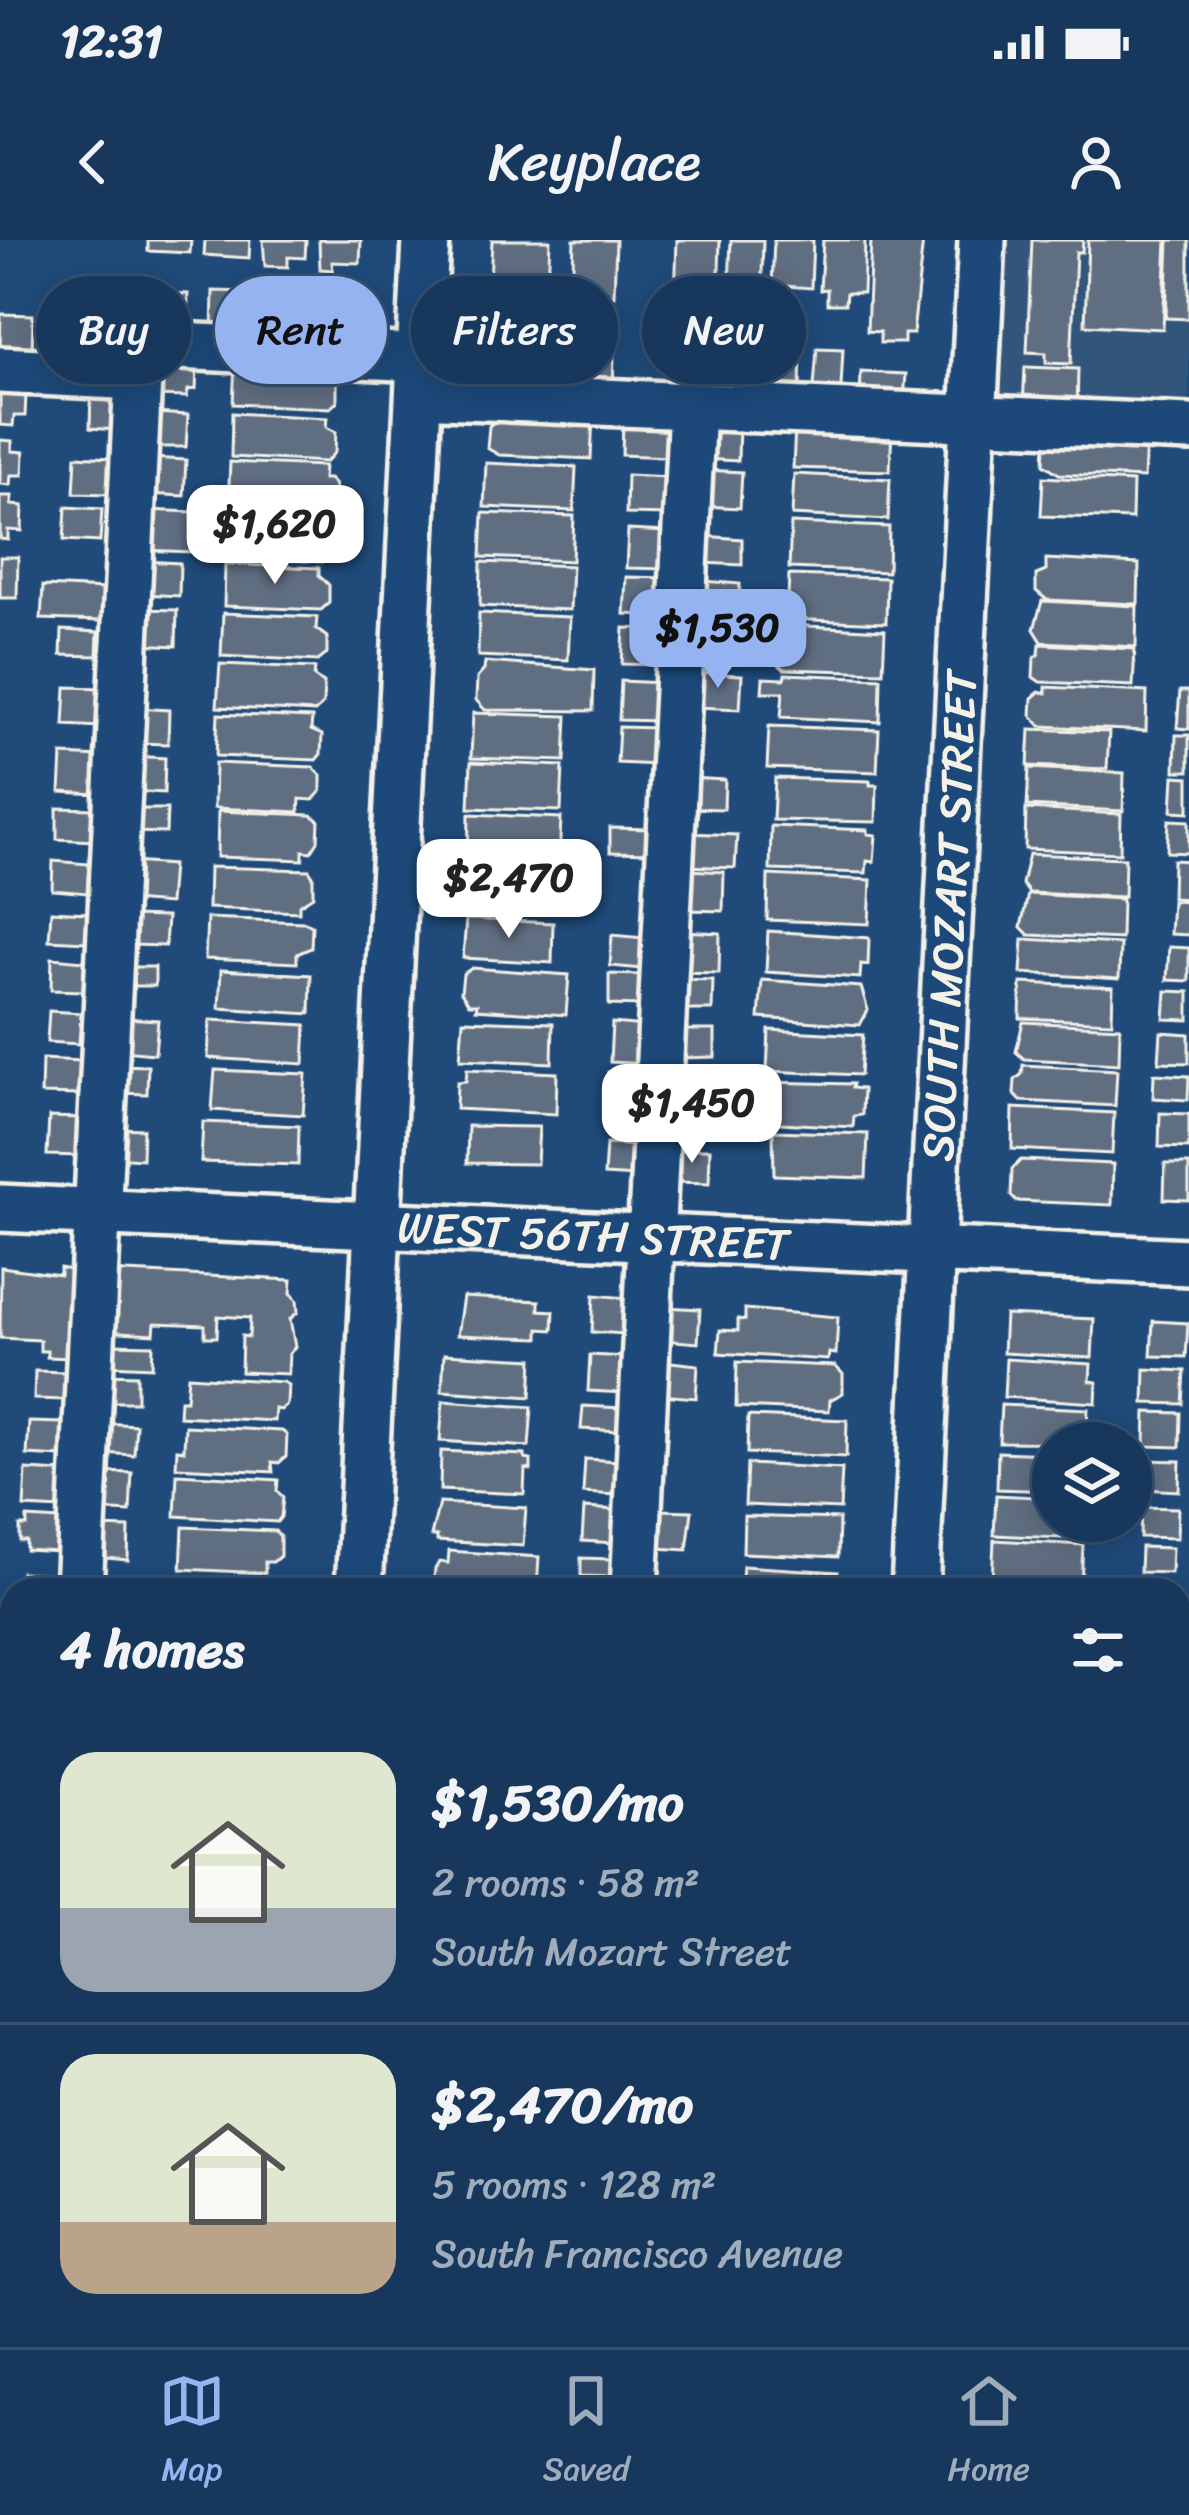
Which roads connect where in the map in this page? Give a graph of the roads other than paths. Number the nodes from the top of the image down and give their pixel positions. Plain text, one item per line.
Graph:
1 (426, 240) edge
2 (982, 240) edge
3 (424, 276) edge
4 (191, 349) edge
5 (0, 370) edge
6 (36, 372) edge
7 (411, 375) edge
8 (138, 384) edge
9 (419, 384) edge
10 (492, 384) edge
11 (692, 406) junction
12 (973, 418) junction
13 (1189, 428) edge
14 (0, 1208) edge
15 (96, 1212) junction
16 (377, 1225) junction
17 (650, 1238) junction
18 (932, 1251) junction
19 (1189, 1262) edge
20 (80, 1578) edge
21 (360, 1578) edge
22 (635, 1578) edge
23 (916, 1578) edge

1 - 3 street
2 - 12 street, SOUTH MOZART STREET
4 - 7 street
5 - 6 street
8 - 15 street
9 - 16 street
10 - 11 street
11 - 12 street
11 - 17 street
12 - 13 street
12 - 18 street, SOUTH MOZART STREET
14 - 15 street, WEST 56TH STREET
15 - 16 street, WEST 56TH STREET
15 - 20 street
16 - 17 street, WEST 56TH STREET
16 - 21 street
17 - 18 street, WEST 56TH STREET
17 - 22 street
18 - 19 street, WEST 56TH STREET
18 - 23 street, SOUTH MOZART STREET

